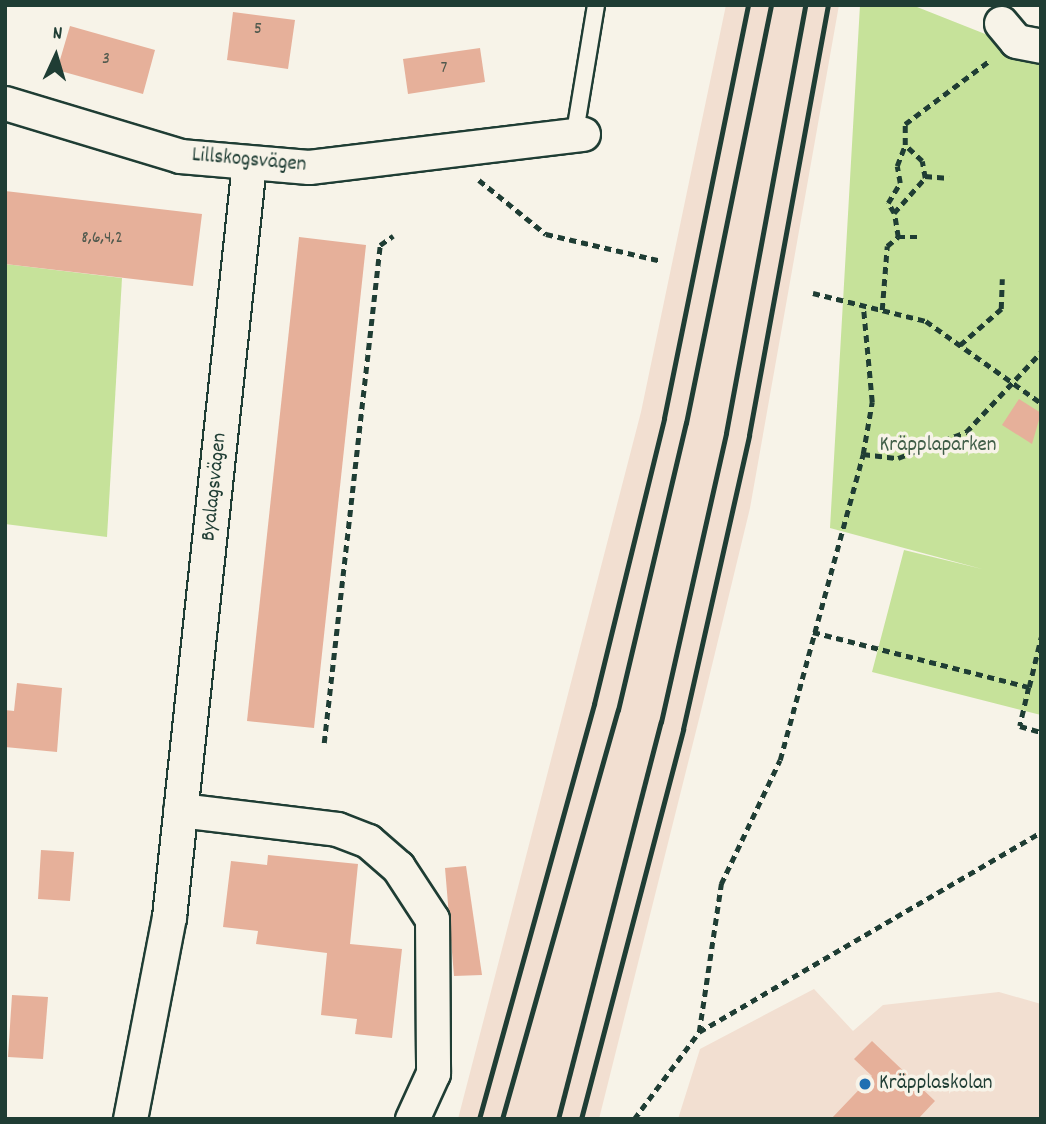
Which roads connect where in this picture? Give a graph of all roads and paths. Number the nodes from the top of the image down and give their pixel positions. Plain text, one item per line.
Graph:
1 (596, 5) edge
2 (1019, 37) edge
3 (5, 103) edge
4 (583, 135) joint
5 (905, 145) junction
6 (466, 150) junction
7 (249, 164) junction
8 (925, 177) junction
9 (949, 178) dead end
10 (894, 213) junction
11 (393, 236) dead end
12 (898, 237) junction
13 (918, 237) dead end
14 (662, 261) dead end
15 (1002, 279) dead end
16 (813, 293) dead end
17 (863, 305) junction
18 (883, 310) junction
19 (960, 345) junction
20 (1041, 352) edge
21 (1012, 382) junction
22 (1041, 402) edge
23 (863, 454) junction
24 (813, 632) junction
25 (1041, 636) edge
26 (1029, 687) junction
27 (1041, 732) edge
28 (324, 743) dead end
29 (180, 810) junction
30 (1041, 832) edge
31 (699, 1032) junction
32 (130, 1119) edge
33 (412, 1119) edge
34 (634, 1119) edge

1 - 4 lane
2 - 5 path
3 - 7 street, Lillskogsvägen
4 - 6 street, Lillskogsvägen
5 - 8 path
5 - 10 path
6 - 7 street, Lillskogsvägen
6 - 14 path
7 - 29 street, Byalagsvägen
8 - 9 path
8 - 10 path
10 - 12 path
11 - 28 path
12 - 13 path
12 - 18 path
15 - 19 path
16 - 17 path
17 - 18 path
17 - 23 path
18 - 19 path
19 - 21 path
20 - 21 path
21 - 22 path
21 - 23 path
23 - 24 path
24 - 26 path
24 - 31 path
25 - 26 path
26 - 27 path
29 - 32 street, Byalagsvägen
29 - 33 street
30 - 31 path
31 - 34 path

